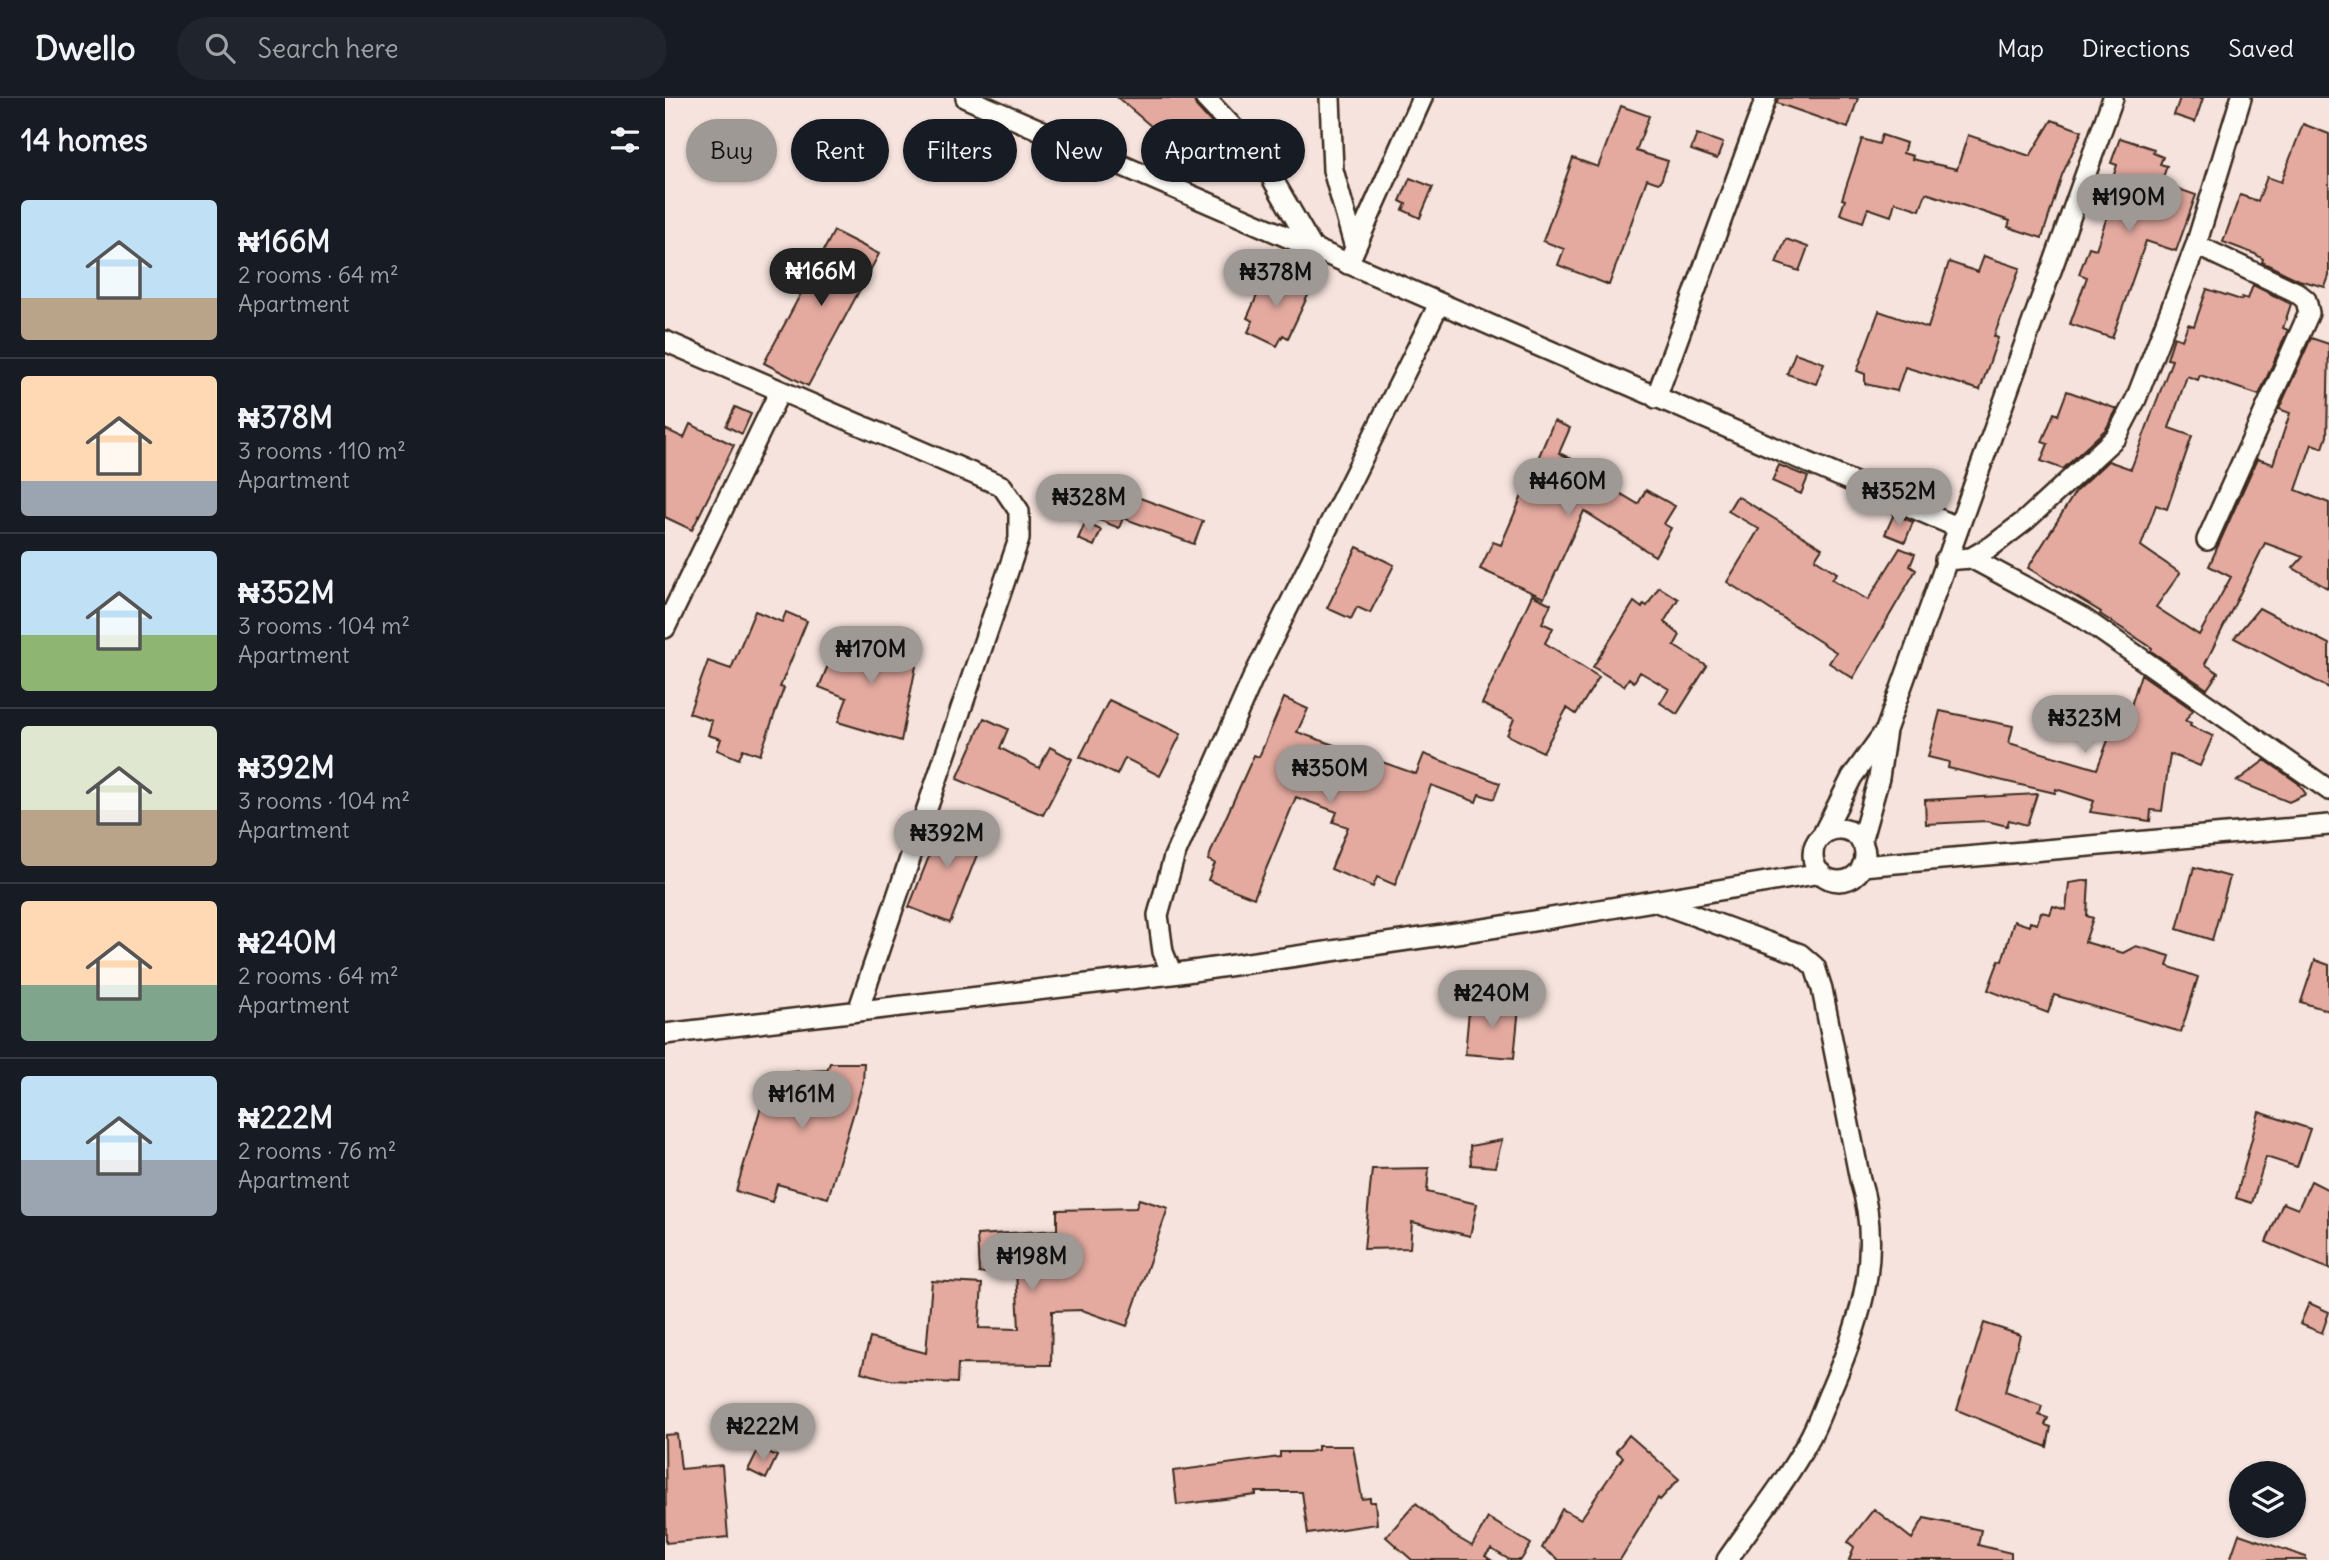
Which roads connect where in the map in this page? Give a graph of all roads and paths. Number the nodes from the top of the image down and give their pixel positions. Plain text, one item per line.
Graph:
1 (966, 98) edge
2 (1205, 98) edge
3 (1330, 98) edge
4 (1422, 98) edge
5 (1766, 98) edge
6 (2113, 98) edge
7 (2241, 98) edge
8 (2196, 246) junction
9 (1313, 249) junction
10 (1352, 256) junction
11 (1439, 304) junction
12 (665, 341) edge
13 (780, 391) junction
14 (1656, 398) junction
15 (1957, 527) junction
16 (2207, 540) dead end
17 (1972, 558) junction
18 (1945, 560) junction
19 (665, 628) edge
20 (1886, 730) junction
21 (2329, 790) edge
22 (2329, 825) edge
23 (1823, 834) junction
24 (1861, 842) junction
25 (1862, 866) junction
26 (1821, 873) junction
27 (1653, 901) junction
28 (1172, 974) junction
29 (858, 1011) junction
30 (665, 1034) edge
31 (1727, 1560) edge

1 - 9 street
2 - 9 street
3 - 10 street
4 - 10 street
5 - 14 street
6 - 15 street
7 - 8 street
8 - 16 street
8 - 17 street
9 - 10 street
10 - 11 street
11 - 14 street
11 - 28 street
12 - 13 street
13 - 19 street
13 - 29 street
14 - 15 street
15 - 18 street
17 - 18 street
17 - 21 street
18 - 20 street
20 - 23 street
20 - 24 street
22 - 25 street
23 - 24 street
23 - 26 street
24 - 25 street
25 - 26 street
26 - 27 street
27 - 28 street
27 - 31 street
28 - 29 street
29 - 30 street

